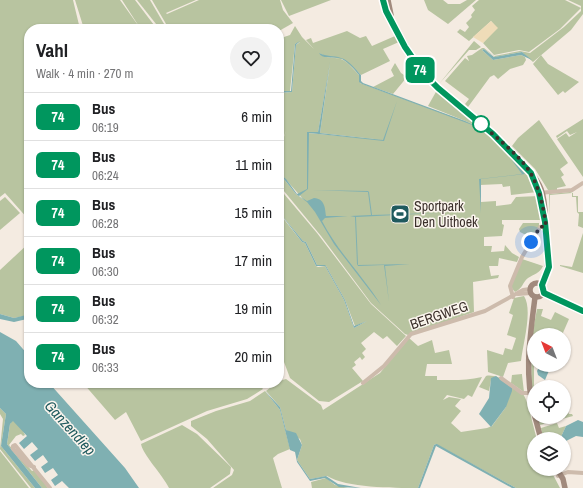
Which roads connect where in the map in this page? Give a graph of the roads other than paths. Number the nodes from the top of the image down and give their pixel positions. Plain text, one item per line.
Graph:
1 (384, 0) edge
2 (388, 0) edge
3 (392, 19) junction
4 (583, 183) edge
5 (541, 193) junction
6 (546, 226) junction
7 (540, 284) junction
8 (544, 293) junction
9 (533, 294) junction
10 (513, 296) junction
11 (583, 311) edge
12 (501, 378) dead end
13 (528, 380) edge
14 (363, 382) dead end
15 (527, 393) edge
16 (34, 467) junction
17 (571, 472) edge
18 (583, 474) edge
19 (560, 476) edge
20 (565, 486) edge
21 (50, 488) edge

1 - 3 main road
2 - 3 main road
3 - 5 main road
4 - 5 street
5 - 6 main road
6 - 7 main road
6 - 10 street
7 - 8 main road
7 - 9 main road
8 - 9 main road
8 - 11 street
9 - 10 street, BERGWEG
9 - 13 main road
10 - 14 street, BERGWEG
12 - 15 street
16 - 16 street
16 - 21 street
17 - 18 street
19 - 20 main road

